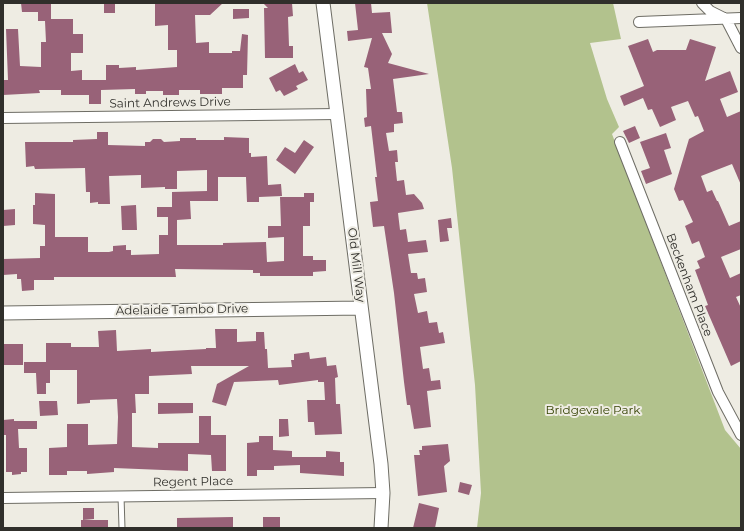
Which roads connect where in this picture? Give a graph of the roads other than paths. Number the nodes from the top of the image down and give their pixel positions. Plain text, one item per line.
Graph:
1 (323, 3) edge
2 (702, 3) edge
3 (741, 18) edge
4 (726, 19) junction
5 (639, 22) dead end
6 (741, 48) edge
7 (338, 114) junction
8 (3, 118) edge
9 (620, 142) dead end
10 (361, 308) junction
11 (3, 313) edge
12 (741, 416) edge
13 (730, 417) junction
14 (741, 435) edge
15 (383, 493) junction
16 (121, 496) junction
17 (3, 498) edge
18 (122, 528) edge
19 (381, 528) edge

1 - 7 street, Old Mill Way
2 - 4 street
3 - 4 street
4 - 5 street
4 - 6 street
7 - 8 street, Saint Andrews Drive
7 - 10 street, Old Mill Way
9 - 13 street, Beckenham Place
10 - 11 street, Adelaide Tambo Drive
10 - 15 street, Old Mill Way
12 - 13 street
13 - 14 street, Beckenham Place
15 - 16 street, Regent Place
15 - 19 street, Old Mill Way
16 - 17 street, Regent Place
16 - 18 lane

